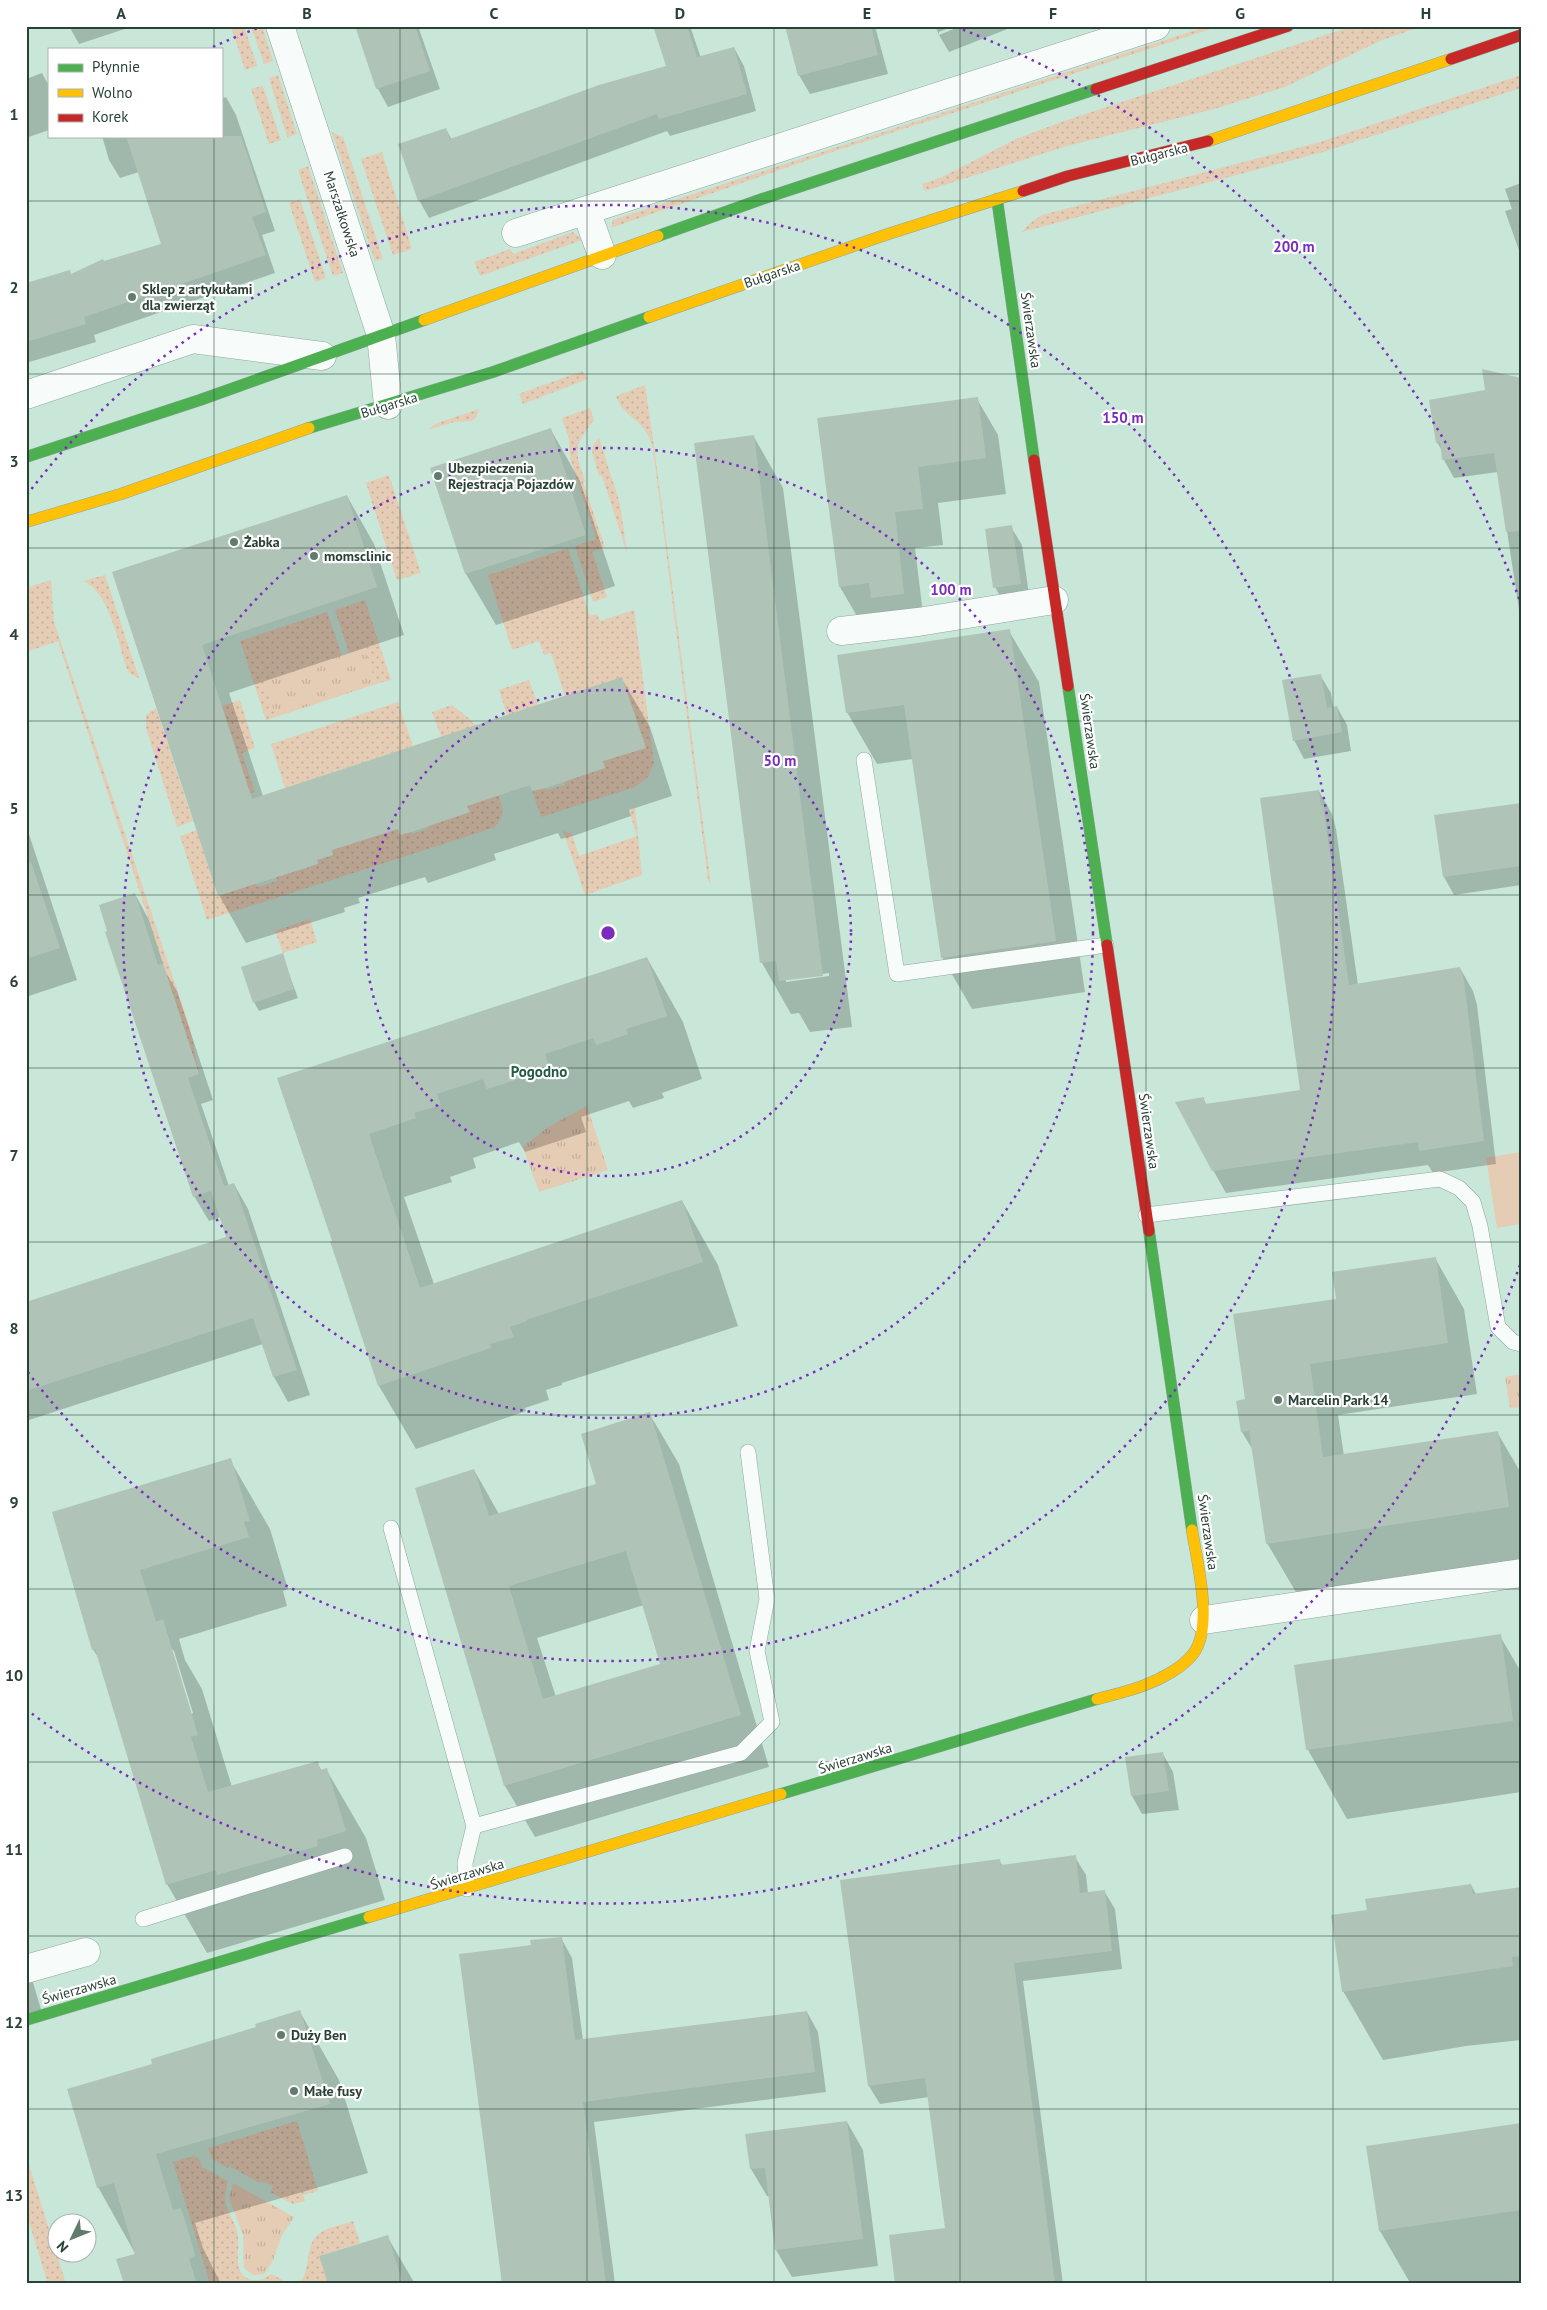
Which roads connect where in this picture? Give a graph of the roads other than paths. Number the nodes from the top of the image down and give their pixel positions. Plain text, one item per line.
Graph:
1 (280, 26) edge
2 (1156, 26) edge
3 (1288, 26) edge
4 (1521, 35) edge
5 (997, 199) junction
6 (586, 211) junction
7 (516, 233) dead end
8 (602, 255) junction
9 (381, 335) junction
10 (322, 356) junction
11 (26, 394) edge
12 (388, 405) junction
13 (26, 457) edge
14 (26, 522) edge
15 (1054, 600) junction
16 (841, 631) dead end
17 (864, 760) dead end
18 (1106, 945) junction
19 (1146, 1215) junction
20 (1521, 1344) edge
21 (748, 1452) dead end
22 (391, 1528) dead end
23 (1521, 1573) edge
24 (1204, 1620) junction
25 (474, 1826) junction
26 (345, 1856) dead end
27 (467, 1889) junction
28 (143, 1919) dead end
29 (86, 1952) dead end
30 (26, 1969) edge
31 (26, 2020) edge

1 - 9 street, Marszałkowska
2 - 6 street
3 - 8 street
4 - 5 street, Bułgarska
5 - 12 street, Bułgarska
5 - 15 street, Świerzawska
6 - 7 street
6 - 8 street
8 - 9 street
9 - 10 street
9 - 12 street, Marszałkowska
10 - 11 street
10 - 13 street
12 - 14 street, Bułgarska
15 - 16 street
15 - 18 street, Świerzawska
17 - 18 lane
18 - 19 street, Świerzawska
19 - 20 lane
19 - 24 street, Świerzawska
21 - 25 lane
22 - 25 lane
23 - 24 street
24 - 27 street, Świerzawska
25 - 27 lane
26 - 28 lane
27 - 31 street, Świerzawska
29 - 30 street

